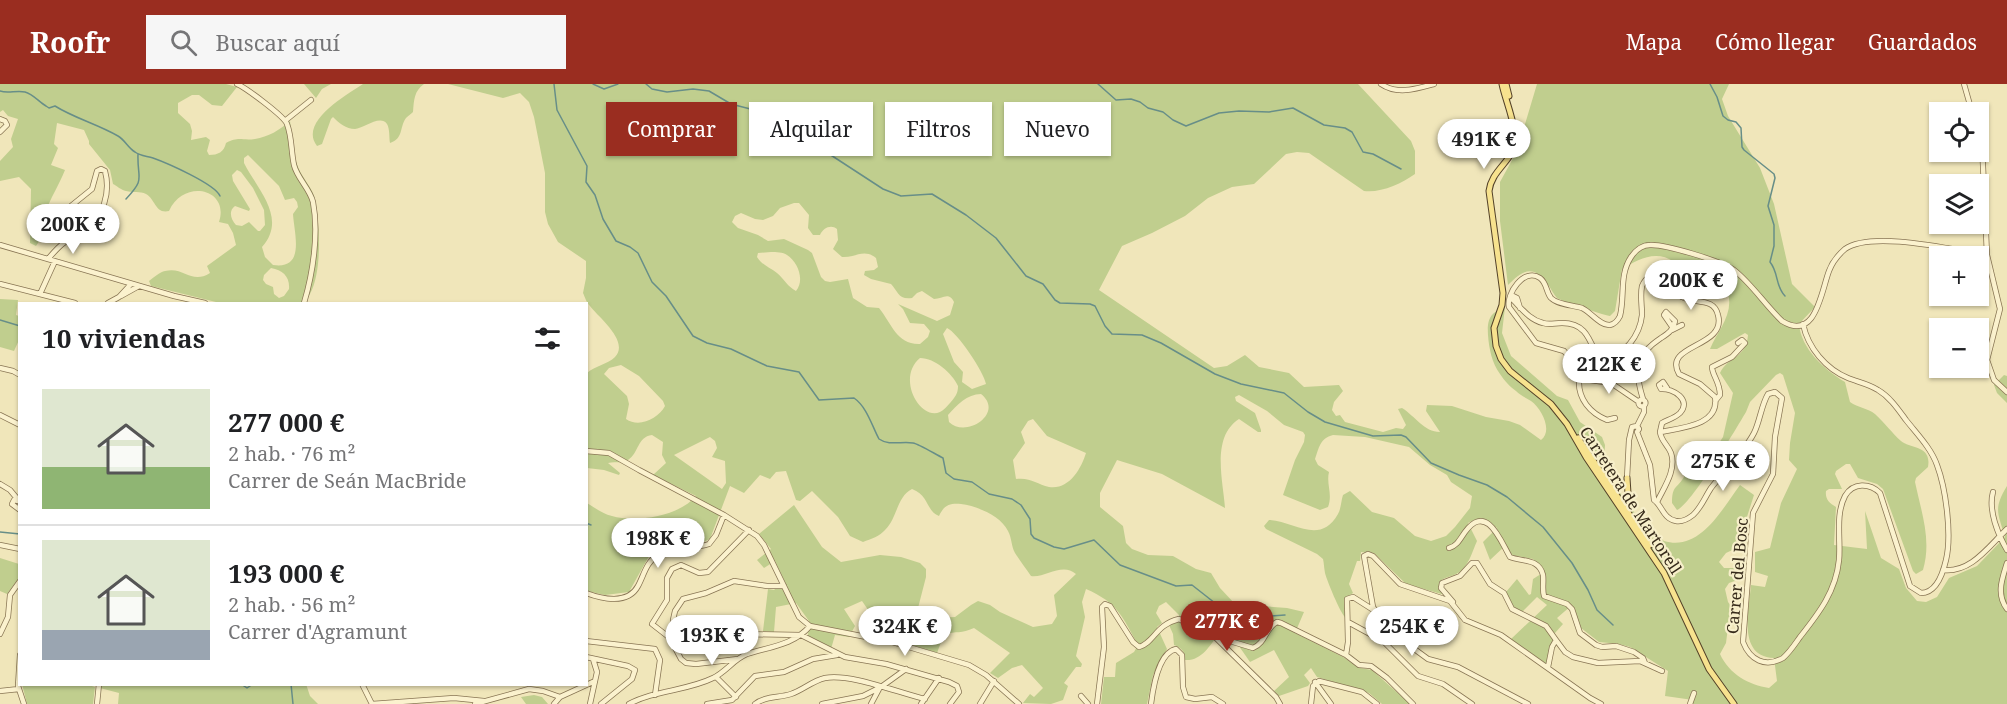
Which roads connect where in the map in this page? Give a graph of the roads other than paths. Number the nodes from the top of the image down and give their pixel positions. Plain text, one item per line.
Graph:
1 (237, 84) edge
2 (1381, 84) edge
3 (1434, 84) edge
4 (1504, 84) edge
5 (1964, 84) edge
6 (311, 100) dead end
7 (1968, 102) edge
8 (0, 119) edge
9 (286, 120) junction
10 (0, 132) edge
11 (1983, 162) edge
12 (66, 210) dead end
13 (0, 245) edge
14 (1929, 246) edge
15 (1987, 246) edge
16 (48, 260) junction
17 (55, 261) junction
18 (1989, 263) edge
19 (120, 280) junction
20 (0, 284) edge
21 (136, 285) junction
22 (123, 292) junction
23 (40, 294) junction
24 (119, 297) junction
25 (1512, 297) junction
26 (71, 302) edge
27 (110, 302) edge
28 (201, 302) edge
29 (304, 302) edge
30 (1803, 324) junction
31 (1682, 325) dead end
32 (1738, 343) dead end
33 (0, 368) edge
34 (18, 374) edge
35 (1580, 378) junction
36 (1667, 388) dead end
37 (2007, 392) edge
38 (1716, 400) junction
39 (1641, 401) junction
40 (0, 415) edge
41 (1615, 418) dead end
42 (18, 424) edge
43 (1567, 424) junction
44 (1636, 430) junction
45 (1660, 432) junction
46 (588, 451) edge
47 (1604, 476) junction
48 (1627, 478) junction
49 (0, 484) edge
50 (1620, 487) junction
51 (1607, 488) junction
52 (1627, 491) junction
53 (1993, 492) dead end
54 (1616, 495) junction
55 (1657, 498) junction
56 (18, 500) edge
57 (18, 501) edge
58 (1620, 507) junction
59 (18, 508) edge
60 (724, 515) junction
61 (1631, 516) junction
62 (2007, 529) edge
63 (749, 530) junction
64 (2000, 536) junction
65 (0, 545) edge
66 (18, 549) edge
67 (1449, 549) dead end
68 (2007, 550) edge
69 (2007, 563) edge
70 (1943, 570) junction
71 (1664, 573) junction
72 (18, 584) edge
73 (783, 586) junction
74 (588, 594) edge
75 (1453, 604) junction
76 (2007, 609) edge
77 (1375, 611) junction
78 (1348, 622) junction
79 (810, 626) junction
80 (0, 634) edge
81 (801, 635) junction
82 (1214, 636) junction
83 (1556, 640) junction
84 (588, 641) edge
85 (837, 655) junction
86 (1346, 655) junction
87 (588, 658) edge
88 (593, 659) junction
89 (738, 659) junction
90 (1645, 663) junction
91 (1548, 667) junction
92 (906, 669) junction
93 (1662, 671) dead end
94 (716, 677) junction
95 (939, 678) junction
96 (588, 679) edge
97 (595, 681) junction
98 (994, 681) junction
99 (1315, 682) junction
100 (588, 684) edge
101 (19, 686) edge
102 (99, 686) edge
103 (363, 686) edge
104 (584, 686) edge
105 (881, 687) junction
106 (19, 689) junction
107 (0, 690) edge
108 (1694, 693) dead end
109 (655, 695) junction
110 (1082, 696) dead end
111 (560, 697) junction
112 (736, 697) junction
113 (925, 699) junction
114 (484, 701) junction
115 (1152, 702) edge
116 (1016, 703) edge
117 (24, 704) edge
118 (96, 704) edge
119 (372, 704) edge
120 (475, 704) edge
121 (554, 704) edge
122 (590, 704) edge
123 (601, 704) edge
124 (629, 704) edge
125 (707, 704) edge
126 (755, 704) edge
127 (822, 704) edge
128 (871, 704) edge
129 (921, 704) edge
130 (950, 704) edge
131 (980, 704) edge
132 (1089, 704) edge
133 (1097, 704) edge
134 (1223, 704) edge
135 (1280, 704) edge
136 (1311, 704) edge
137 (1331, 704) edge
138 (1377, 704) edge
139 (1413, 704) edge
140 (1472, 704) edge
141 (1528, 704) edge
142 (1601, 704) edge
143 (1690, 704) edge
144 (1734, 704) edge

1 - 9 street
2 - 3 street
4 - 43 main road, Carretera de Martorell
5 - 7 street
6 - 9 street
8 - 10 street
9 - 29 street
11 - 15 street
12 - 16 street
13 - 16 street
14 - 30 street
16 - 17 street
17 - 19 street
17 - 23 street
18 - 37 street
19 - 21 street
19 - 22 street
20 - 23 street
21 - 22 street
21 - 24 street
21 - 28 street
22 - 24 street
23 - 26 street
24 - 27 street
25 - 30 street
25 - 35 street
25 - 38 street
30 - 70 street
31 - 39 street
32 - 38 street
33 - 34 street
35 - 39 street
35 - 41 street
36 - 45 street
38 - 45 street
39 - 44 street
40 - 42 street
43 - 47 main road
43 - 51 main road, Carretera de Martorell
44 - 48 street
44 - 55 street
45 - 55 street
46 - 60 street
47 - 50 main road
47 - 54 main road
48 - 50 main road
48 - 52 main road
49 - 56 street
50 - 52 main road
50 - 54 main road
51 - 54 main road
51 - 58 main road, Carretera de Martorell
52 - 54 main road
52 - 61 main road
53 - 64 street
54 - 58 main road
54 - 61 main road
55 - 70 street, Carrer del Bosc
57 - 59 street
58 - 71 main road, Carretera de Martorell
60 - 63 street
60 - 74 street
61 - 71 main road
62 - 64 street
63 - 73 street
63 - 89 street
64 - 68 street
64 - 70 street
65 - 66 street
67 - 90 street
69 - 76 street
71 - 144 main road, Carretera de Martorell
72 - 80 street
73 - 79 street
73 - 81 street
75 - 77 street
75 - 83 street
75 - 91 street
77 - 78 street
77 - 141 street
78 - 86 street
78 - 140 street
79 - 81 street
79 - 98 street
81 - 85 street
81 - 89 street
82 - 86 street
82 - 133 street
82 - 135 street
83 - 90 street
83 - 91 street
84 - 109 street
85 - 92 street
85 - 112 street
86 - 139 street
87 - 88 street
88 - 97 street
88 - 123 street
89 - 94 street
90 - 93 street
91 - 142 street
92 - 95 street
92 - 105 street
94 - 109 street
94 - 112 street
95 - 113 street
95 - 130 street
96 - 97 street
97 - 100 street
97 - 122 street
98 - 116 street
98 - 131 street
99 - 136 street
99 - 137 street
99 - 138 street
101 - 106 street
102 - 118 street
103 - 119 street
104 - 111 street
105 - 113 street
105 - 126 street
105 - 127 street
105 - 128 street
106 - 107 street
106 - 117 street
108 - 143 street
109 - 124 street
110 - 132 street
111 - 114 street
111 - 121 street
112 - 125 street
113 - 129 street
114 - 119 street
114 - 120 street
115 - 134 street

